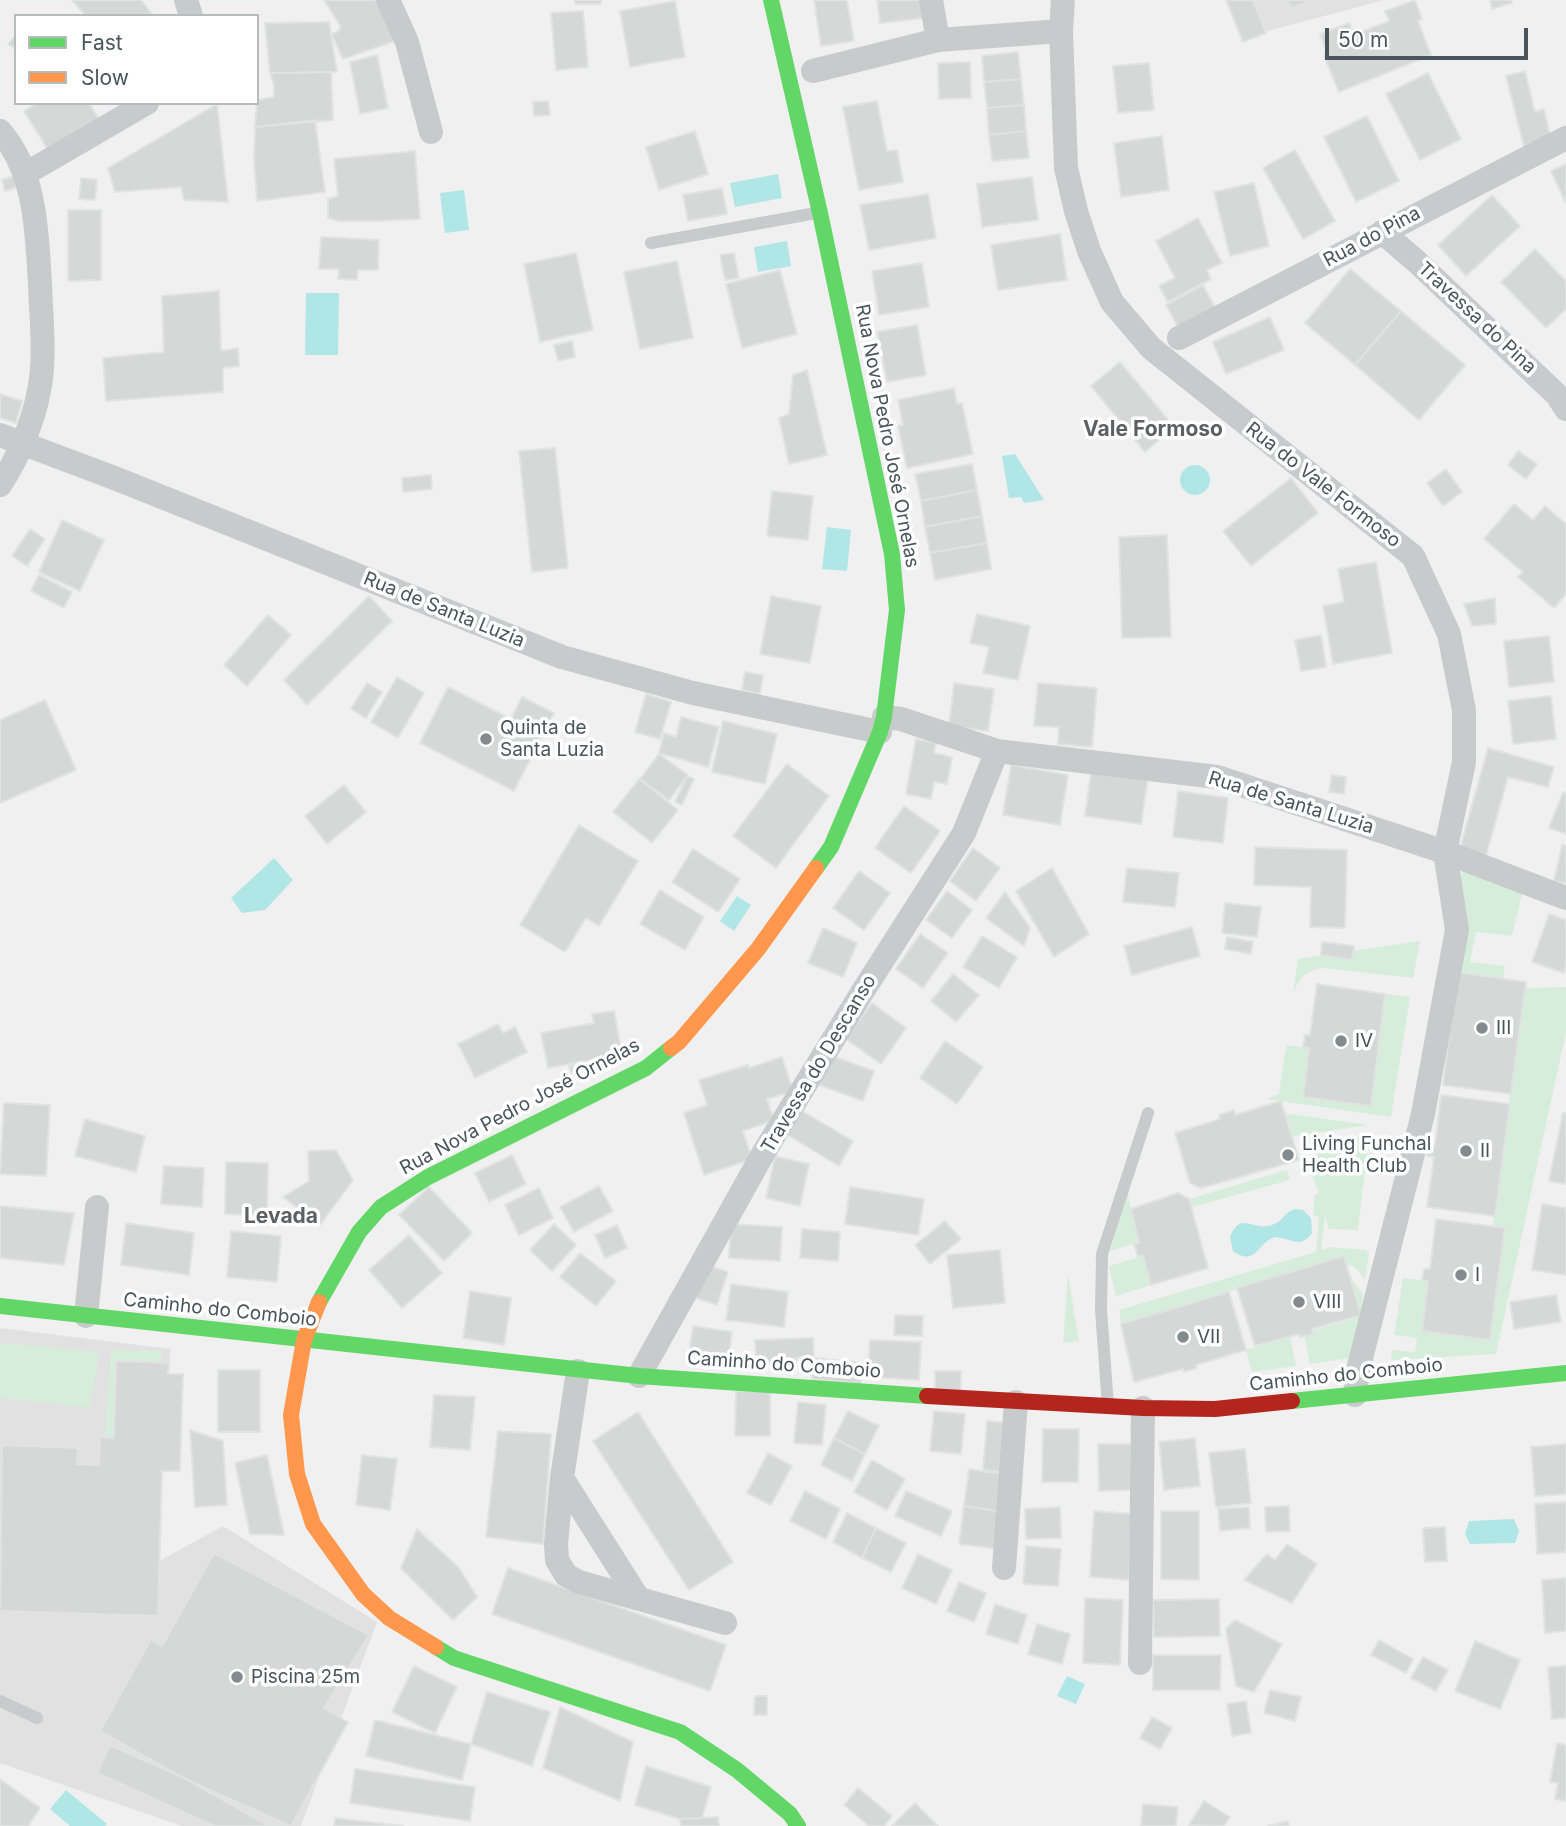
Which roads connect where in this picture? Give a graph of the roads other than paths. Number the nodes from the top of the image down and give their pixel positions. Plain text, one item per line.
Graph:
1 (388, 0) edge
2 (771, 0) edge
3 (931, 0) edge
4 (1063, 0) edge
5 (1061, 31) junction
6 (938, 40) junction
7 (813, 71) dead end
8 (144, 105) edge
9 (0, 131) edge
10 (431, 132) dead end
11 (1566, 138) edge
12 (25, 174) junction
13 (820, 213) junction
14 (1382, 232) junction
15 (652, 243) dead end
16 (1179, 338) dead end
17 (1566, 409) edge
18 (11, 439) edge
19 (0, 485) edge
20 (882, 724) junction
21 (998, 751) junction
22 (1445, 852) junction
23 (1566, 898) edge
24 (1148, 1114) dead end
25 (97, 1207) dead end
26 (0, 1306) edge
27 (86, 1316) junction
28 (304, 1340) junction
29 (578, 1371) junction
30 (1566, 1373) edge
31 (639, 1376) junction
32 (1355, 1395) junction
33 (1016, 1402) junction
34 (1108, 1406) junction
35 (1143, 1408) junction
36 (562, 1478) junction
37 (1004, 1568) dead end
38 (638, 1598) junction
39 (725, 1623) dead end
40 (1140, 1663) dead end
41 (0, 1701) edge
42 (37, 1718) dead end
43 (798, 1826) edge

1 - 10 street
2 - 13 street, Rua Nova Pedro José Ornelas
3 - 6 street
4 - 5 street, Rua do Vale Formoso
5 - 6 street
5 - 22 street, Rua do Vale Formoso
6 - 7 street
8 - 12 street
9 - 12 street
11 - 14 street, Rua do Pina
12 - 18 street
13 - 15 lane
13 - 20 street, Rua Nova Pedro José Ornelas
14 - 16 street, Rua do Pina
14 - 17 street, Travessa do Pina
18 - 19 street
18 - 20 street, Rua de Santa Luzia
20 - 21 street, Rua de Santa Luzia
20 - 28 street, Rua Nova Pedro José Ornelas
21 - 22 street, Rua de Santa Luzia
21 - 31 street, Travessa do Descanso
22 - 23 street, Rua de Santa Luzia
22 - 32 street
24 - 34 lane
25 - 27 street
26 - 27 street, Caminho do Comboio
27 - 28 street, Caminho do Comboio
28 - 29 street, Caminho do Comboio
28 - 43 street, Rua Nova Pedro José Ornelas
29 - 31 street, Caminho do Comboio
29 - 36 street
30 - 32 street, Caminho do Comboio
31 - 33 street, Caminho do Comboio
32 - 35 street, Caminho do Comboio
33 - 34 street, Caminho do Comboio
33 - 37 street
34 - 35 street, Caminho do Comboio
35 - 40 street
36 - 38 street
36 - 38 street
38 - 39 street
41 - 42 lane

